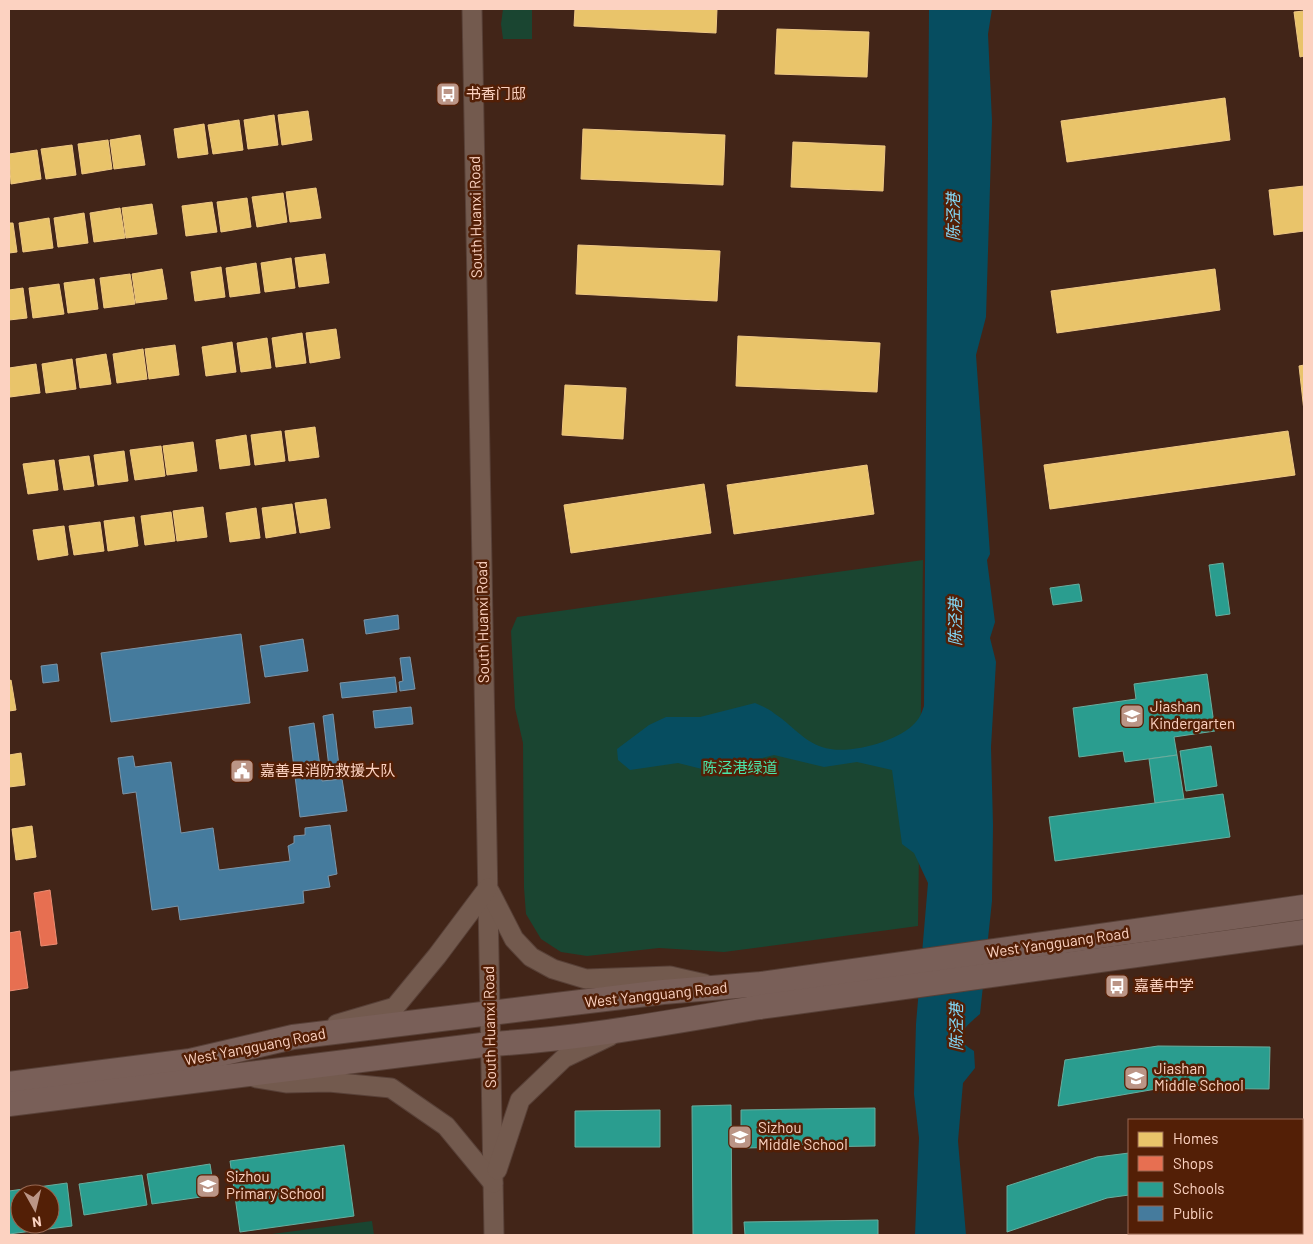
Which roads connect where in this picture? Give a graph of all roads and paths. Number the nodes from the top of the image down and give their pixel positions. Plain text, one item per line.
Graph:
1 (472, 9) edge
2 (488, 888) junction
3 (1304, 907) edge
4 (1304, 932) edge
5 (996, 963) junction
6 (905, 975) junction
7 (718, 987) junction
8 (490, 1014) junction
9 (625, 1028) junction
10 (293, 1036) junction
11 (490, 1044) junction
12 (235, 1074) junction
13 (9, 1084) edge
14 (9, 1104) edge
15 (493, 1183) junction
16 (494, 1235) edge

1 - 2 street, South Huanxi Road
2 - 7 street
2 - 8 street, South Huanxi Road
2 - 10 street
3 - 5 main road, West Yangguang Road
4 - 5 main road, West Yangguang Road
5 - 6 main road, West Yangguang Road
6 - 7 main road, West Yangguang Road
6 - 9 main road, West Yangguang Road
7 - 8 main road, West Yangguang Road
8 - 10 main road, West Yangguang Road
8 - 11 street, South Huanxi Road
9 - 11 main road, West Yangguang Road
9 - 15 street
10 - 13 main road, West Yangguang Road
11 - 12 main road, West Yangguang Road
11 - 15 street, South Huanxi Road
12 - 14 main road, West Yangguang Road
12 - 15 street
15 - 16 street, South Huanxi Road

